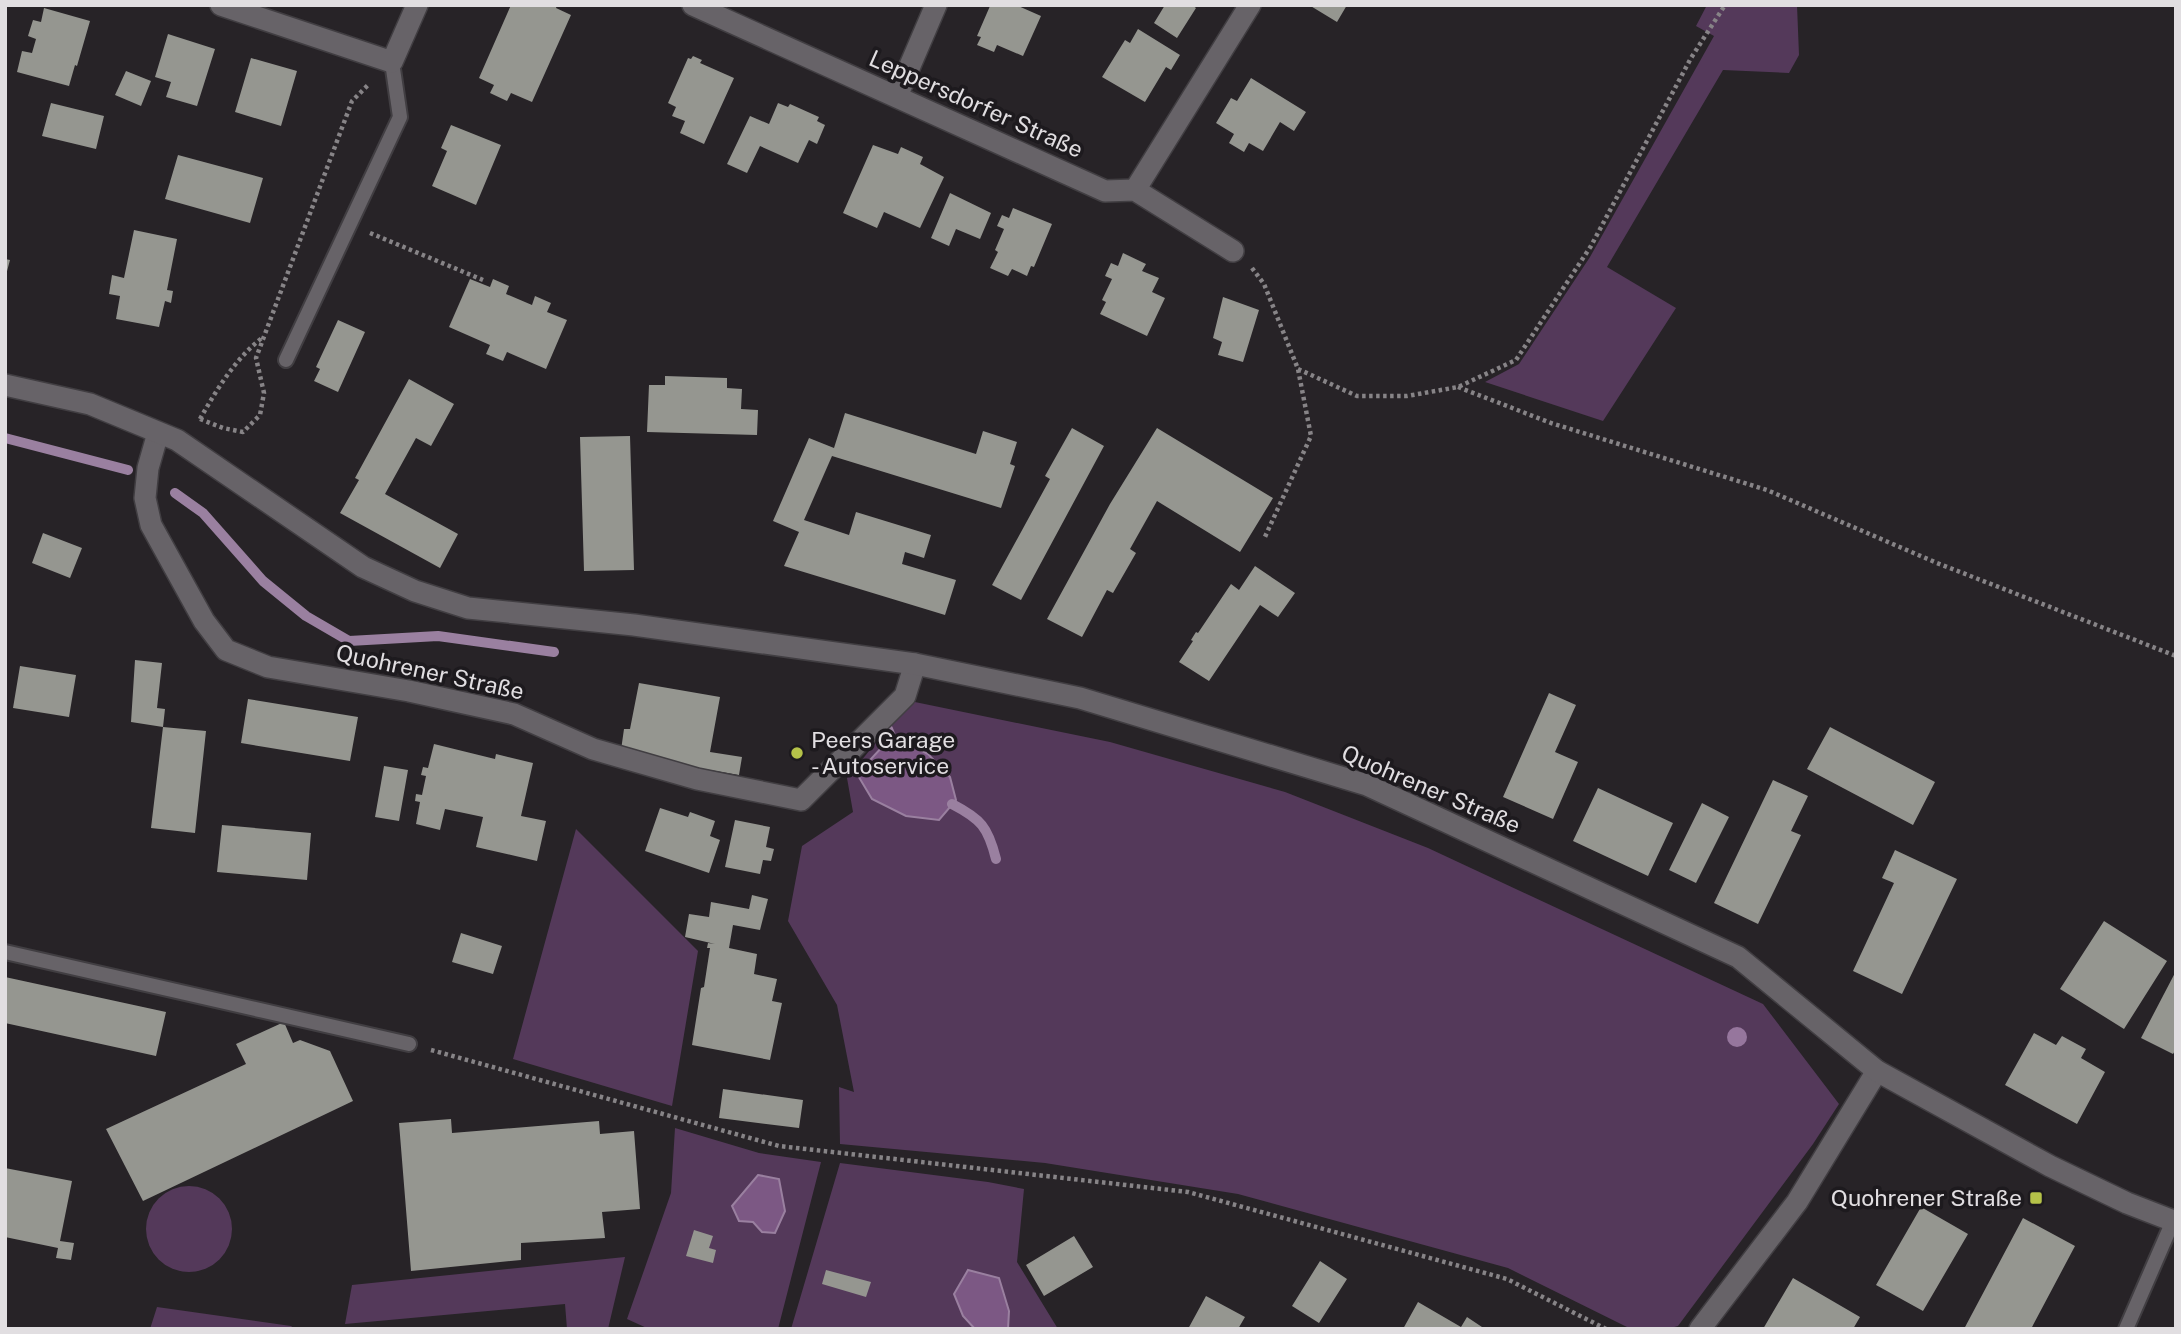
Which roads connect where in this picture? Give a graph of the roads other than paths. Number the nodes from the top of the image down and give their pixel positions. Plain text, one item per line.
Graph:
1 (221, 5) edge
2 (417, 5) edge
3 (693, 5) edge
4 (936, 5) edge
5 (1250, 5) edge
6 (392, 62) junction
7 (897, 96) junction
8 (1135, 190) junction
9 (1233, 251) dead end
10 (286, 360) dead end
11 (5, 386) edge
12 (167, 436) junction
13 (915, 664) junction
14 (5, 952) edge
15 (409, 1044) road end
16 (1877, 1072) junction
17 (2175, 1222) edge
18 (1700, 1329) edge
19 (2126, 1329) edge

1 - 6 street
2 - 6 street
3 - 7 street, Leppersdorfer Straße
4 - 7 street
5 - 8 street
6 - 10 lane
7 - 8 street, Leppersdorfer Straße
8 - 9 street
11 - 12 street, Quohrener Straße
12 - 13 street, Quohrener Straße
12 - 13 street, Quohrener Straße
13 - 16 street, Quohrener Straße
14 - 15 lane
16 - 17 street, Quohrener Straße
16 - 18 street
17 - 19 lane

